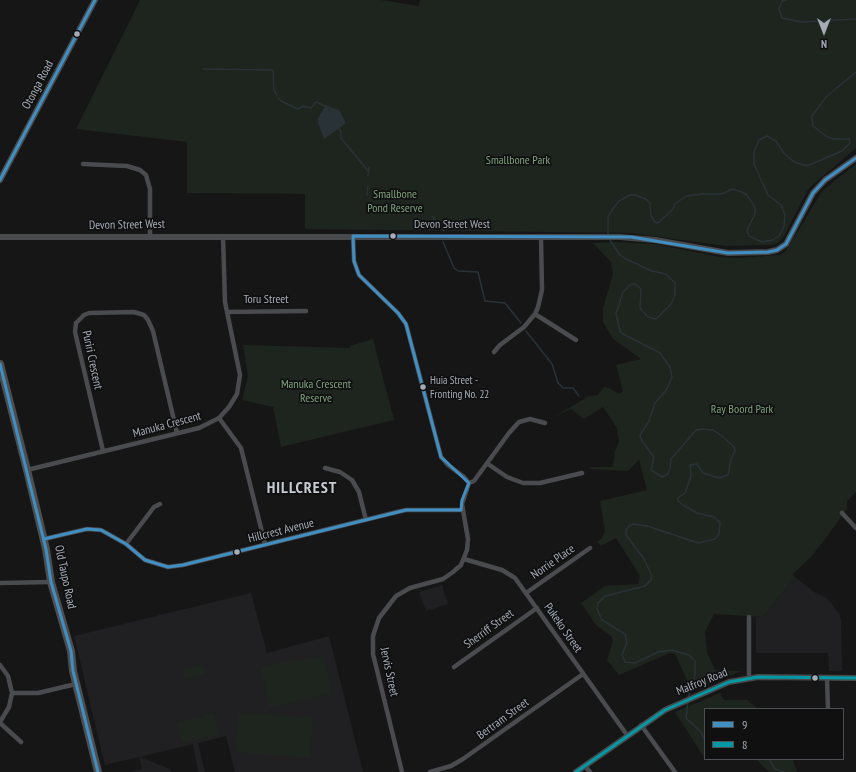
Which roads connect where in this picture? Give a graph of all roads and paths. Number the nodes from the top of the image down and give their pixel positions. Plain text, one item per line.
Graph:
1 (95, 0) edge
2 (856, 158) edge
3 (83, 164) dead end
4 (0, 180) edge
5 (150, 236) junction
6 (223, 236) junction
7 (353, 236) junction
8 (541, 236) junction
9 (0, 237) edge
10 (306, 310) dead end
11 (227, 312) junction
12 (535, 314) junction
13 (576, 340) dead end
14 (494, 352) dead end
15 (0, 364) edge
16 (219, 418) junction
17 (545, 423) dead end
18 (177, 433) junction
19 (103, 452) junction
20 (488, 464) junction
21 (326, 468) dead end
22 (28, 470) junction
23 (582, 473) dead end
24 (469, 483) junction
25 (160, 504) dead end
26 (461, 510) junction
27 (842, 513) dead end
28 (366, 520) junction
29 (856, 528) edge
30 (44, 539) junction
31 (126, 544) junction
32 (265, 544) junction
33 (590, 548) dead end
34 (464, 559) junction
35 (0, 582) edge
36 (51, 582) junction
37 (526, 593) junction
38 (537, 608) junction
39 (749, 617) dead end
40 (0, 665) edge
41 (454, 667) dead end
42 (583, 674) junction
43 (748, 678) junction
44 (827, 678) junction
45 (856, 678) edge
46 (76, 684) junction
47 (12, 693) junction
48 (828, 708) edge
49 (0, 722) edge
50 (641, 725) junction
51 (627, 735) junction
52 (20, 742) dead end
53 (585, 766) junction
54 (98, 772) edge
55 (402, 772) edge
56 (430, 772) edge
57 (576, 772) edge
58 (590, 772) edge
59 (674, 772) edge

1 - 4 main road, Otonga Road
2 - 8 main road, Devon Street West
3 - 5 street
5 - 6 main road, Devon Street West
5 - 9 main road, Devon Street West
6 - 7 main road, Devon Street West
6 - 11 street, Manuka Crescent
7 - 8 main road, Devon Street West
7 - 24 street
8 - 12 street
10 - 11 street, Toru Street
11 - 16 street, Manuka Crescent
12 - 13 street
12 - 14 street
15 - 22 highway, Old Taupo Road
16 - 18 street, Manuka Crescent
16 - 32 street
17 - 20 street
18 - 19 street, Manuka Crescent
18 - 19 street, Puriri Crescent
19 - 22 street, Manuka Crescent
20 - 23 street
20 - 24 street
21 - 28 street
22 - 30 highway, Old Taupo Road
24 - 26 street
25 - 31 street
26 - 28 street, Hillcrest Avenue
26 - 34 street
27 - 29 street
28 - 32 street, Hillcrest Avenue
30 - 31 street, Hillcrest Avenue
30 - 36 highway, Old Taupo Road
31 - 32 street, Hillcrest Avenue
33 - 37 street, Norrie Place
34 - 37 street, Pukeko Street
34 - 55 street, Jervis Street
35 - 36 street
36 - 46 highway, Old Taupo Road
37 - 38 street, Pukeko Street
38 - 41 street, Sherriff Street
38 - 42 street, Pukeko Street
39 - 43 street
40 - 47 street
42 - 51 street, Pukeko Street
42 - 56 street, Bertram Street
43 - 44 main road, Malfroy Road
43 - 50 main road, Malfroy Road
44 - 45 main road, Malfroy Road
44 - 48 street
46 - 47 street
46 - 54 highway, Old Taupo Road
47 - 49 street
49 - 52 street
50 - 51 main road, Malfroy Road
50 - 59 street
51 - 53 main road, Malfroy Road
53 - 57 main road, Malfroy Road
53 - 58 street

